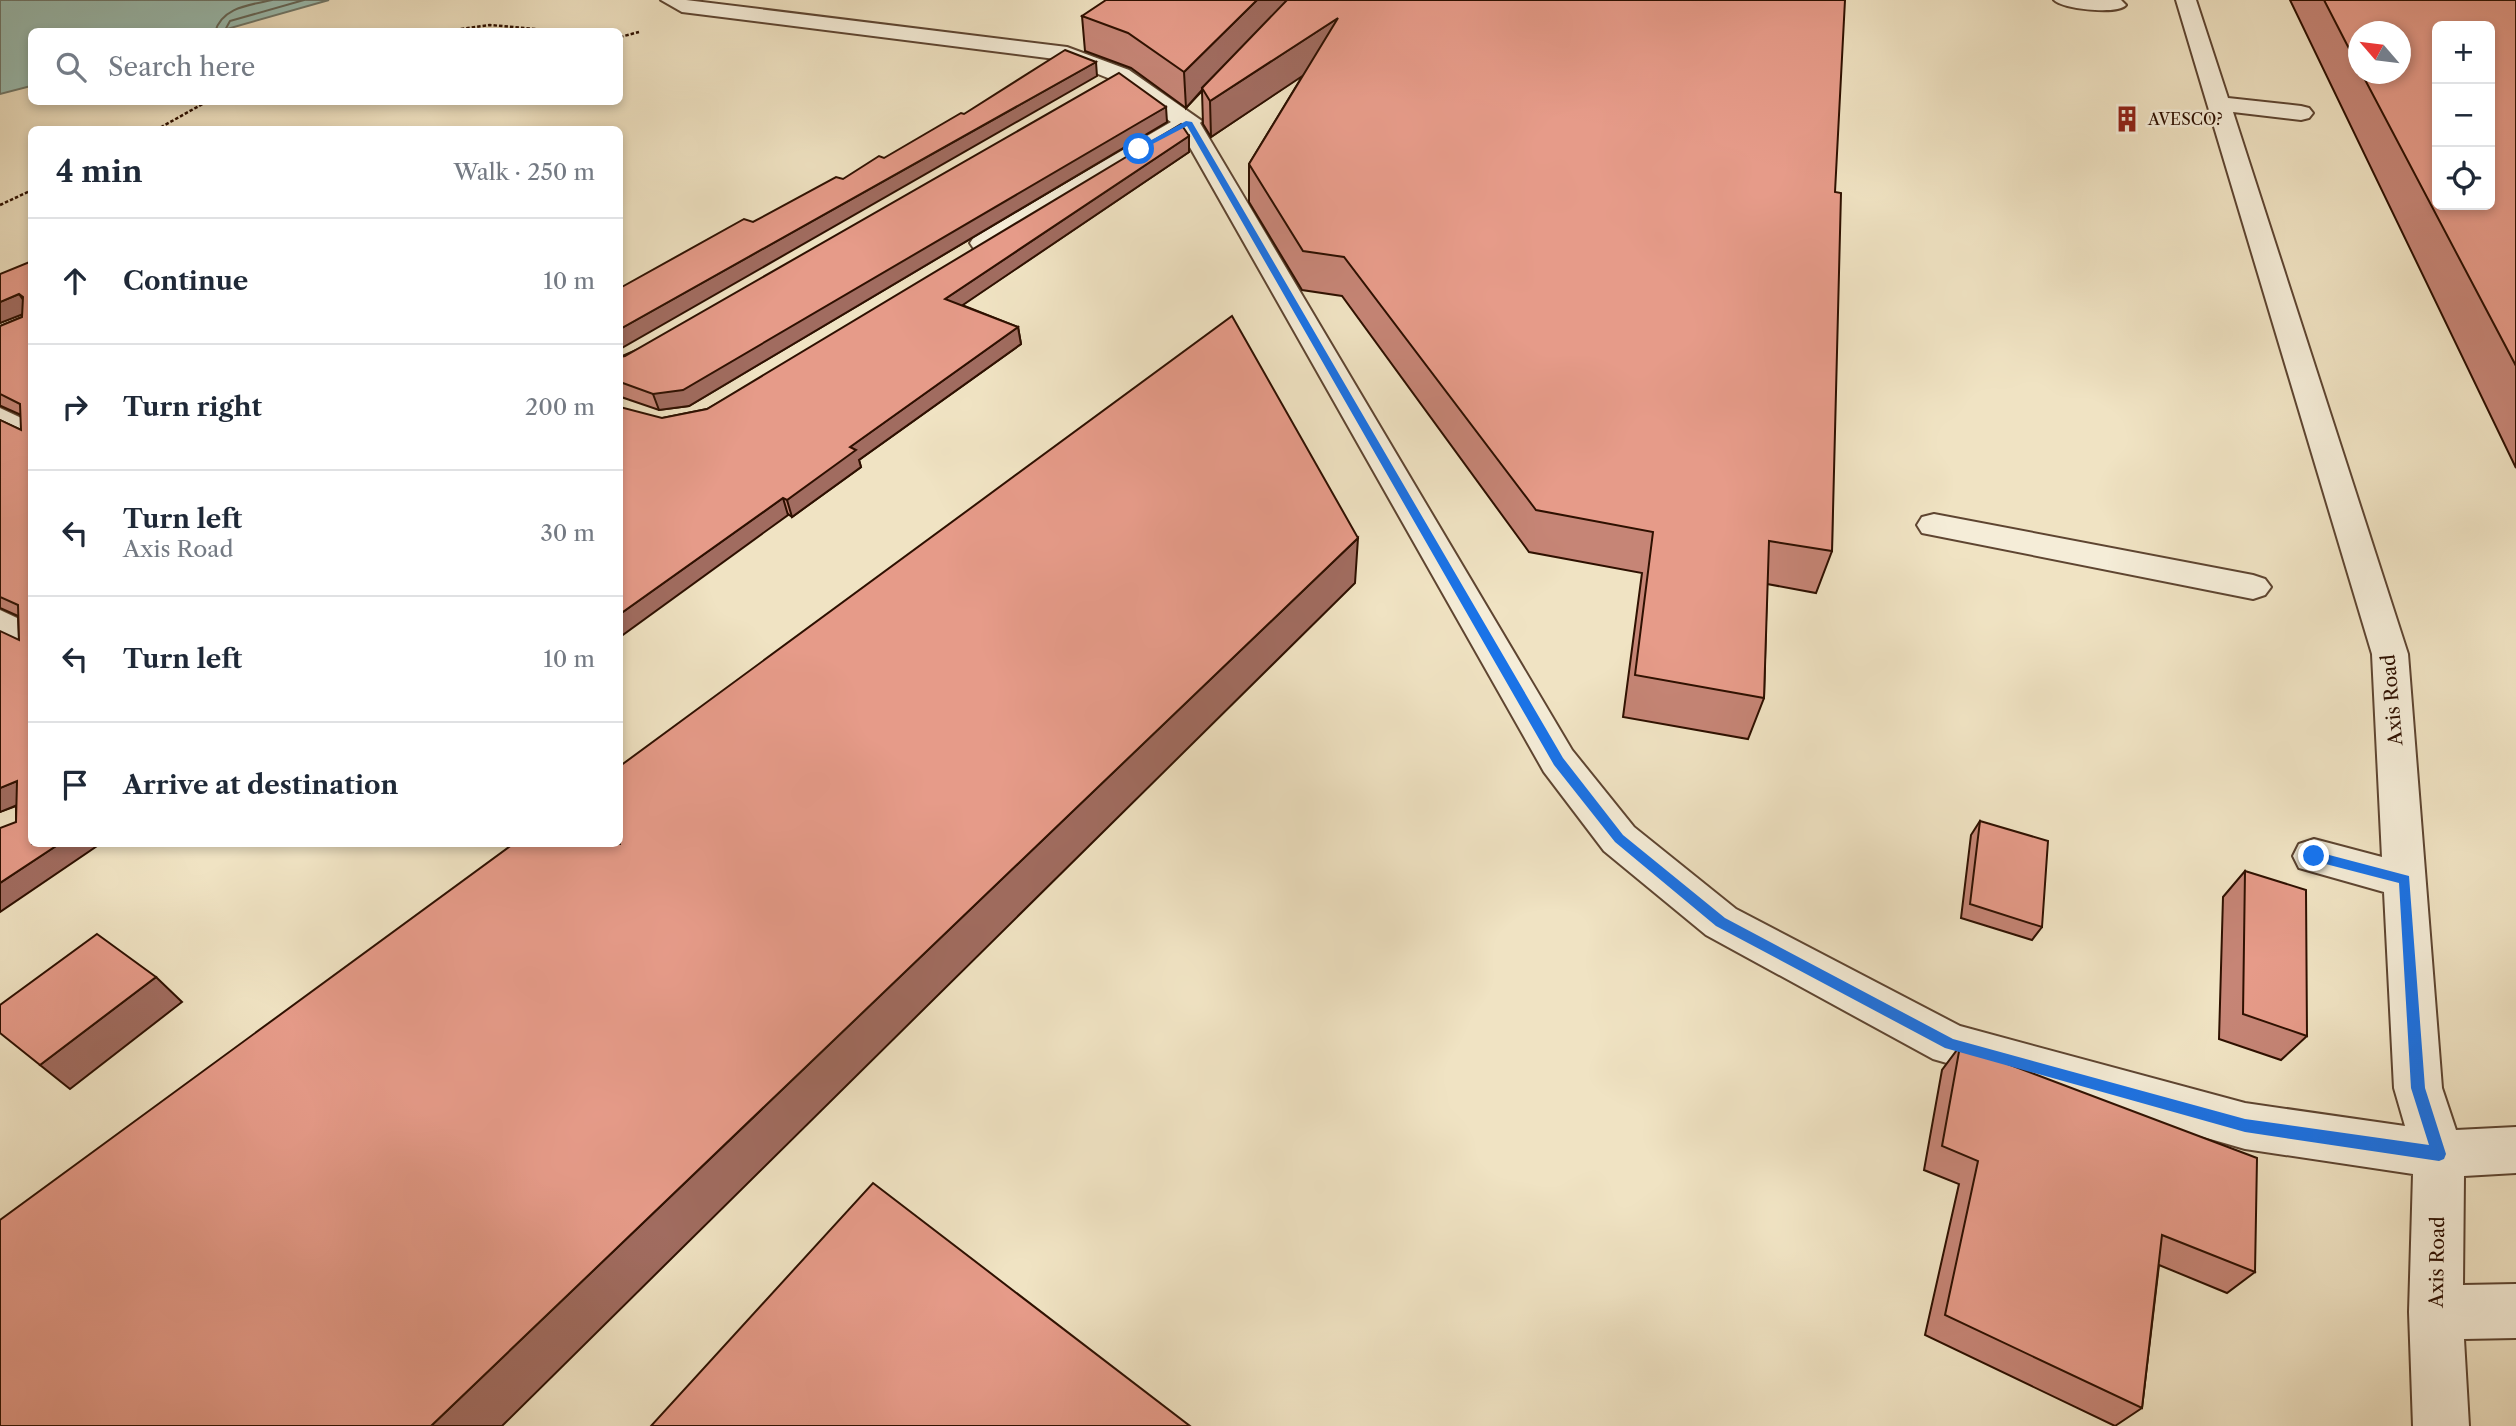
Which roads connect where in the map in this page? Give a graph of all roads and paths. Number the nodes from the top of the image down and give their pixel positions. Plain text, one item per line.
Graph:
1 (2064, 0) edge
2 (2186, 0) edge
3 (676, 3) edge
4 (2116, 5) dead end
5 (468, 28) edge
6 (523, 28) edge
7 (1121, 75) junction
8 (1097, 89) edge
9 (2219, 104) junction
10 (201, 105) edge
11 (2301, 113) dead end
12 (1195, 116) junction
13 (163, 126) edge
14 (28, 192) edge
15 (0, 205) edge
16 (956, 259) edge
17 (0, 417) edge
18 (28, 434) edge
19 (1934, 525) dead end
20 (2253, 587) dead end
21 (0, 622) edge
22 (28, 640) edge
23 (2314, 856) dead end
24 (2405, 880) junction
25 (2516, 1150) edge
26 (2439, 1154) junction
27 (2516, 1311) edge
28 (2436, 1312) junction
29 (2441, 1426) edge

1 - 4 street
2 - 9 street, Axis Road
3 - 7 street
5 - 6 path
7 - 8 street
7 - 12 street
9 - 11 street
9 - 24 street, Axis Road
10 - 13 path
12 - 16 street
12 - 26 street
14 - 15 path
17 - 18 street
19 - 20 street
21 - 22 street
23 - 24 street
24 - 26 street, Axis Road
25 - 26 street
26 - 28 street, Axis Road
27 - 28 street
28 - 29 street, Axis Road

